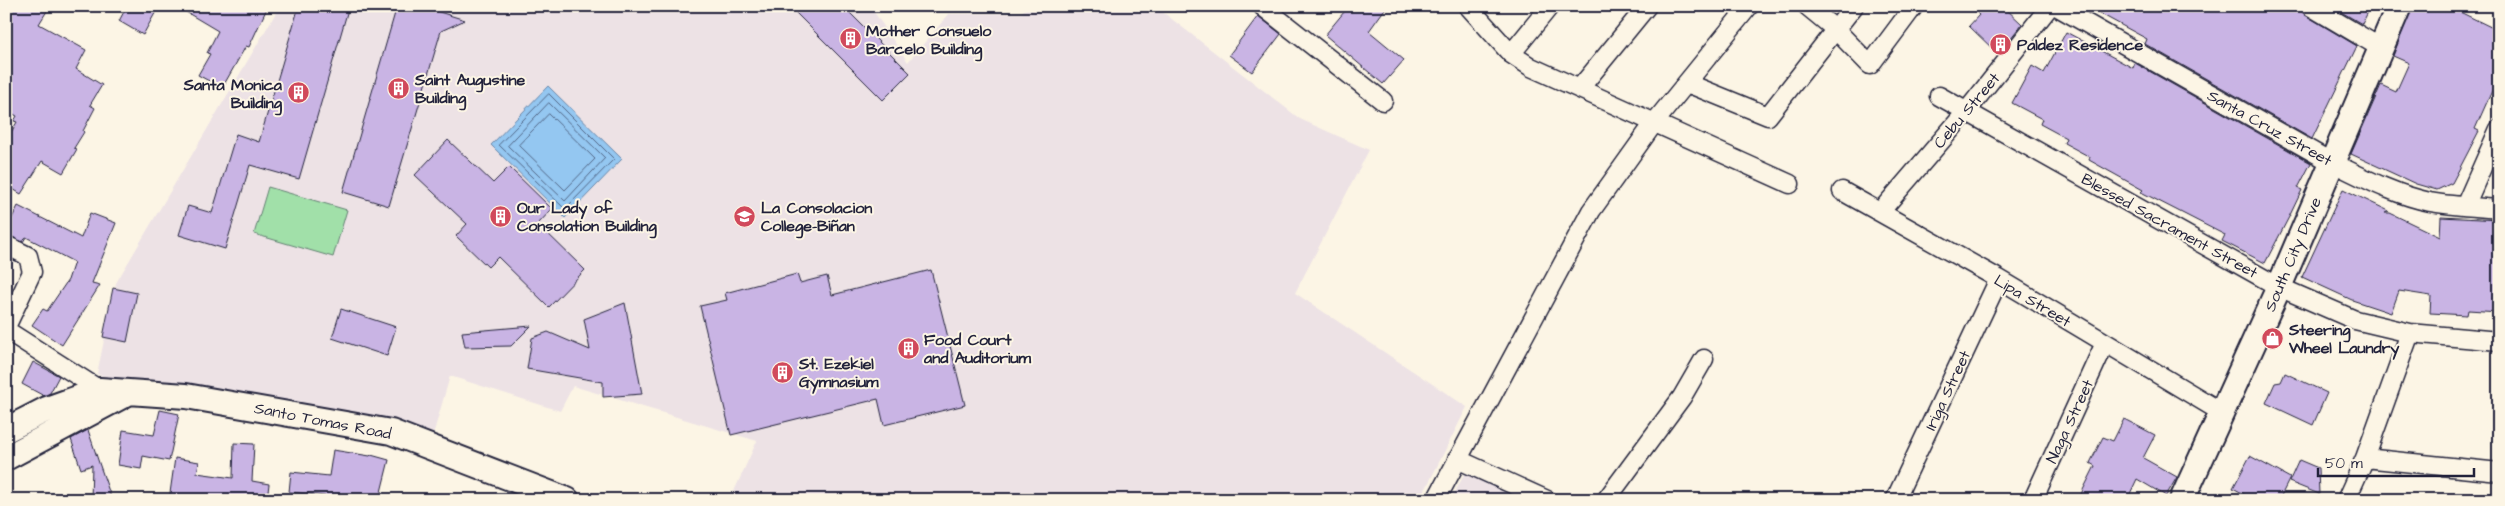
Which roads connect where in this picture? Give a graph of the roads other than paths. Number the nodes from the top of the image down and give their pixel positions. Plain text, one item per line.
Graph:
1 (1262, 6) edge
2 (1468, 6) edge
3 (1550, 6) edge
4 (1647, 6) edge
5 (1749, 6) edge
6 (1807, 6) edge
7 (1854, 6) edge
8 (1914, 6) edge
9 (2050, 6) edge
10 (2056, 6) edge
11 (2310, 6) edge
12 (2399, 6) edge
13 (1835, 29) junction
14 (2381, 48) junction
15 (1511, 54) junction
16 (1687, 83) junction
17 (1580, 88) junction
18 (1939, 96) dead end
19 (1383, 101) dead end
20 (1966, 112) junction
21 (1654, 123) junction
22 (2499, 129) edge
23 (2331, 162) junction
24 (1790, 184) dead end
25 (1842, 191) dead end
26 (2465, 206) junction
27 (2499, 209) edge
28 (1880, 212) junction
29 (6, 245) edge
30 (1999, 279) junction
31 (2279, 286) junction
32 (6, 328) edge
33 (2410, 333) junction
34 (2499, 341) edge
35 (2105, 343) junction
36 (1704, 359) dead end
37 (100, 390) junction
38 (128, 393) junction
39 (2223, 413) junction
40 (6, 430) edge
41 (6, 458) edge
42 (2365, 458) junction
43 (1457, 459) junction
44 (2499, 472) edge
45 (567, 500) edge
46 (1436, 500) edge
47 (1547, 500) edge
48 (1606, 500) edge
49 (1895, 500) edge
50 (2033, 500) edge
51 (2182, 500) edge
52 (2346, 500) edge

1 - 19 street
2 - 15 street
3 - 15 street
4 - 17 street
5 - 16 street
6 - 13 street
7 - 13 street
8 - 13 street
9 - 20 street, Cebu Street
10 - 23 street, Santa Cruz Street
11 - 14 street
12 - 14 street, South City Drive
13 - 16 street
14 - 23 street, South City Drive
15 - 17 street
16 - 21 street
17 - 21 street
18 - 20 street, Blessed Sacrament Street
20 - 28 street, Cebu Street
20 - 31 street, Blessed Sacrament Street
21 - 24 street
21 - 43 street
22 - 26 street
23 - 26 street, Santa Cruz Street
23 - 31 street, South City Drive
25 - 28 street, Lipa Street
26 - 27 street, Santa Cruz Street
28 - 30 street, Lipa Street
29 - 32 street
30 - 35 street, Lipa Street
30 - 49 street, Iriga Street
31 - 33 street, Blessed Sacrament Street
31 - 39 street, South City Drive
32 - 37 street
33 - 34 street, Blessed Sacrament Street
33 - 42 street
35 - 39 street, Lipa Street
35 - 50 street, Naga Street
36 - 48 street
37 - 38 street, Santo Tomas Road
37 - 40 street
38 - 41 street
38 - 45 street, Santo Tomas Road
39 - 51 street, South City Drive
42 - 44 street
42 - 52 street
43 - 46 street
43 - 47 street

